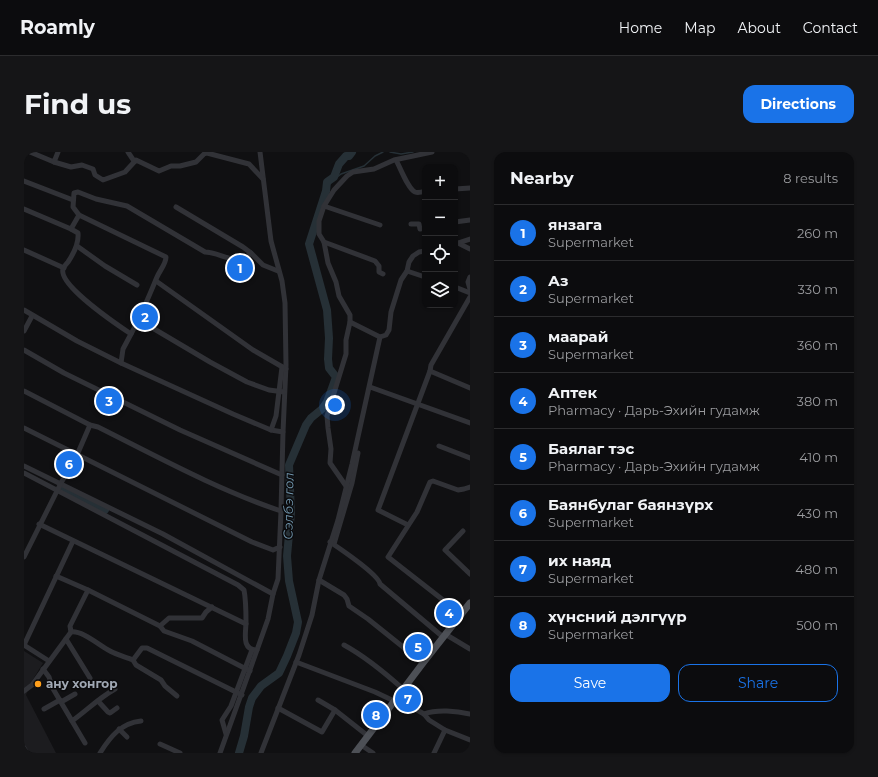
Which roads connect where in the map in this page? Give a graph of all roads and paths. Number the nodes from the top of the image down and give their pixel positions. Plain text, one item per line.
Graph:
1 (30, 152) edge
2 (58, 152) edge
3 (128, 152) edge
4 (260, 152) edge
5 (432, 152) edge
6 (396, 160) junction
7 (134, 161) junction
8 (54, 162) junction
9 (263, 179) junction
10 (24, 181) edge
11 (470, 188) edge
12 (458, 189) edge
13 (422, 191) edge
14 (73, 200) junction
15 (324, 206) junction
16 (176, 207) dead end
17 (24, 209) edge
18 (79, 215) junction
19 (470, 220) edge
20 (458, 222) edge
21 (411, 224) dead end
22 (380, 225) dead end
23 (72, 229) junction
24 (422, 229) edge
25 (470, 239) edge
26 (324, 242) junction
27 (458, 243) edge
28 (458, 243) edge
29 (77, 246) junction
30 (468, 248) edge
31 (24, 250) edge
32 (422, 252) edge
33 (251, 253) junction
34 (470, 254) edge
35 (64, 268) junction
36 (278, 271) junction
37 (407, 271) junction
38 (382, 274) dead end
39 (422, 276) edge
40 (470, 277) edge
41 (156, 281) junction
42 (136, 285) dead end
43 (458, 288) edge
44 (470, 288) edge
45 (470, 293) edge
46 (470, 297) edge
47 (24, 310) edge
48 (32, 316) junction
49 (139, 320) junction
50 (350, 322) junction
51 (24, 331) edge
52 (131, 334) junction
53 (380, 337) junction
54 (24, 350) edge
55 (121, 363) junction
56 (284, 368) junction
57 (430, 371) junction
58 (370, 387) junction
59 (470, 388) edge
60 (24, 391) edge
61 (281, 392) junction
62 (418, 405) junction
63 (470, 422) edge
64 (90, 425) junction
65 (24, 428) edge
66 (271, 430) junction
67 (283, 432) junction
68 (439, 446) dead end
69 (358, 453) dead end
70 (77, 455) junction
71 (470, 458) edge
72 (24, 466) edge
73 (24, 473) edge
74 (282, 475) junction
75 (61, 483) junction
76 (346, 486) junction
77 (470, 487) edge
78 (57, 490) junction
79 (282, 511) junction
80 (39, 524) junction
81 (408, 525) junction
82 (463, 531) dead end
83 (74, 541) junction
84 (332, 543) junction
85 (280, 547) junction
86 (24, 557) edge
87 (470, 574) edge
88 (56, 576) junction
89 (319, 580) junction
90 (88, 590) junction
91 (273, 594) junction
92 (470, 603) edge
93 (212, 607) junction
94 (461, 614) junction
95 (246, 624) junction
96 (160, 626) junction
97 (71, 632) junction
98 (444, 635) junction
99 (66, 639) junction
100 (24, 645) edge
101 (344, 645) dead end
102 (470, 649) edge
103 (254, 650) junction
104 (133, 660) junction
105 (49, 661) junction
106 (296, 662) junction
107 (423, 663) junction
108 (244, 668) junction
109 (43, 669) junction
110 (250, 671) junction
111 (90, 678) dead end
112 (26, 688) edge
113 (115, 689) dead end
114 (403, 689) junction
115 (236, 692) junction
116 (75, 694) dead end
117 (242, 694) junction
118 (177, 696) dead end
119 (318, 700) dead end
120 (395, 700) junction
121 (61, 701) junction
122 (98, 701) junction
123 (117, 708) dead end
124 (278, 708) junction
125 (44, 709) dead end
126 (335, 710) junction
127 (424, 714) junction
128 (470, 714) edge
129 (72, 721) junction
130 (141, 721) dead end
131 (119, 729) junction
132 (445, 730) junction
133 (226, 734) junction
134 (368, 736) junction
135 (128, 738) dead end
136 (470, 740) edge
137 (85, 743) dead end
138 (160, 744) dead end
139 (361, 745) junction
140 (24, 748) edge
141 (27, 753) edge
142 (100, 753) edge
143 (180, 753) edge
144 (220, 753) edge
145 (261, 753) edge
146 (355, 753) edge
147 (373, 753) edge
148 (434, 753) edge

1 - 8 street
2 - 8 street
3 - 7 street
4 - 9 street
5 - 6 street
6 - 13 street
6 - 15 street
7 - 8 street
7 - 9 street
9 - 36 street
10 - 14 street
11 - 12 street
14 - 18 street
14 - 33 street
15 - 22 street
15 - 26 street
16 - 33 street
17 - 23 street
18 - 23 street
18 - 41 street
19 - 20 street
21 - 24 street
23 - 29 street
25 - 27 street
26 - 38 street
26 - 50 street
28 - 30 street
29 - 35 street
29 - 42 street
30 - 34 street
31 - 35 street
32 - 37 street
33 - 36 street
35 - 52 street
36 - 56 street
37 - 39 street
37 - 53 street
40 - 44 street
41 - 49 street
41 - 56 street
43 - 45 street
46 - 57 street
47 - 48 street
48 - 51 street
48 - 55 street
49 - 52 street
49 - 61 street
50 - 53 street
50 - 76 street
52 - 55 street
53 - 58 street
54 - 74 street
55 - 66 street
56 - 61 street
57 - 59 street
57 - 62 street
58 - 62 street
58 - 76 street
60 - 64 street
61 - 66 street
61 - 67 street
62 - 63 street
62 - 81 street
64 - 70 street
64 - 79 street
65 - 70 street
66 - 67 street
67 - 74 street
68 - 71 street
69 - 84 street
70 - 75 street
70 - 85 street
72 - 75 street
73 - 78 street
74 - 79 street
75 - 78 street
75 - 91 street
76 - 84 street
77 - 81 street
78 - 80 street
78 - 95 street
79 - 85 street
80 - 83 street
80 - 86 street
81 - 94 street
82 - 87 street
83 - 88 street
83 - 93 street
84 - 89 street
84 - 98 street
85 - 91 street
88 - 90 street
88 - 100 street
89 - 106 street
89 - 107 street
90 - 96 street
90 - 97 street
91 - 103 street
92 - 94 main road
93 - 95 street
93 - 96 street
94 - 98 main road
95 - 103 street
96 - 108 street
97 - 99 street
97 - 104 street
98 - 102 street
98 - 107 main road
99 - 105 street
99 - 111 street
100 - 105 street
101 - 114 street
103 - 108 street
103 - 110 street
104 - 115 street
104 - 118 street
105 - 109 street
106 - 120 street
106 - 124 street
107 - 114 main road
108 - 110 street
108 - 115 street
109 - 112 street
109 - 121 street
110 - 117 street
113 - 122 street
114 - 120 main road
115 - 117 street
115 - 133 street
116 - 121 street
117 - 133 street
119 - 126 street
120 - 127 street
120 - 134 main road
121 - 125 street
121 - 129 street
122 - 123 street
122 - 129 street
124 - 126 street
124 - 145 street
126 - 134 street
127 - 128 street
127 - 132 street
129 - 137 street
130 - 131 street
131 - 135 street
131 - 142 street
132 - 136 street
132 - 148 street
133 - 144 street
134 - 139 main road
138 - 143 street
139 - 146 main road
139 - 147 street
140 - 141 street

